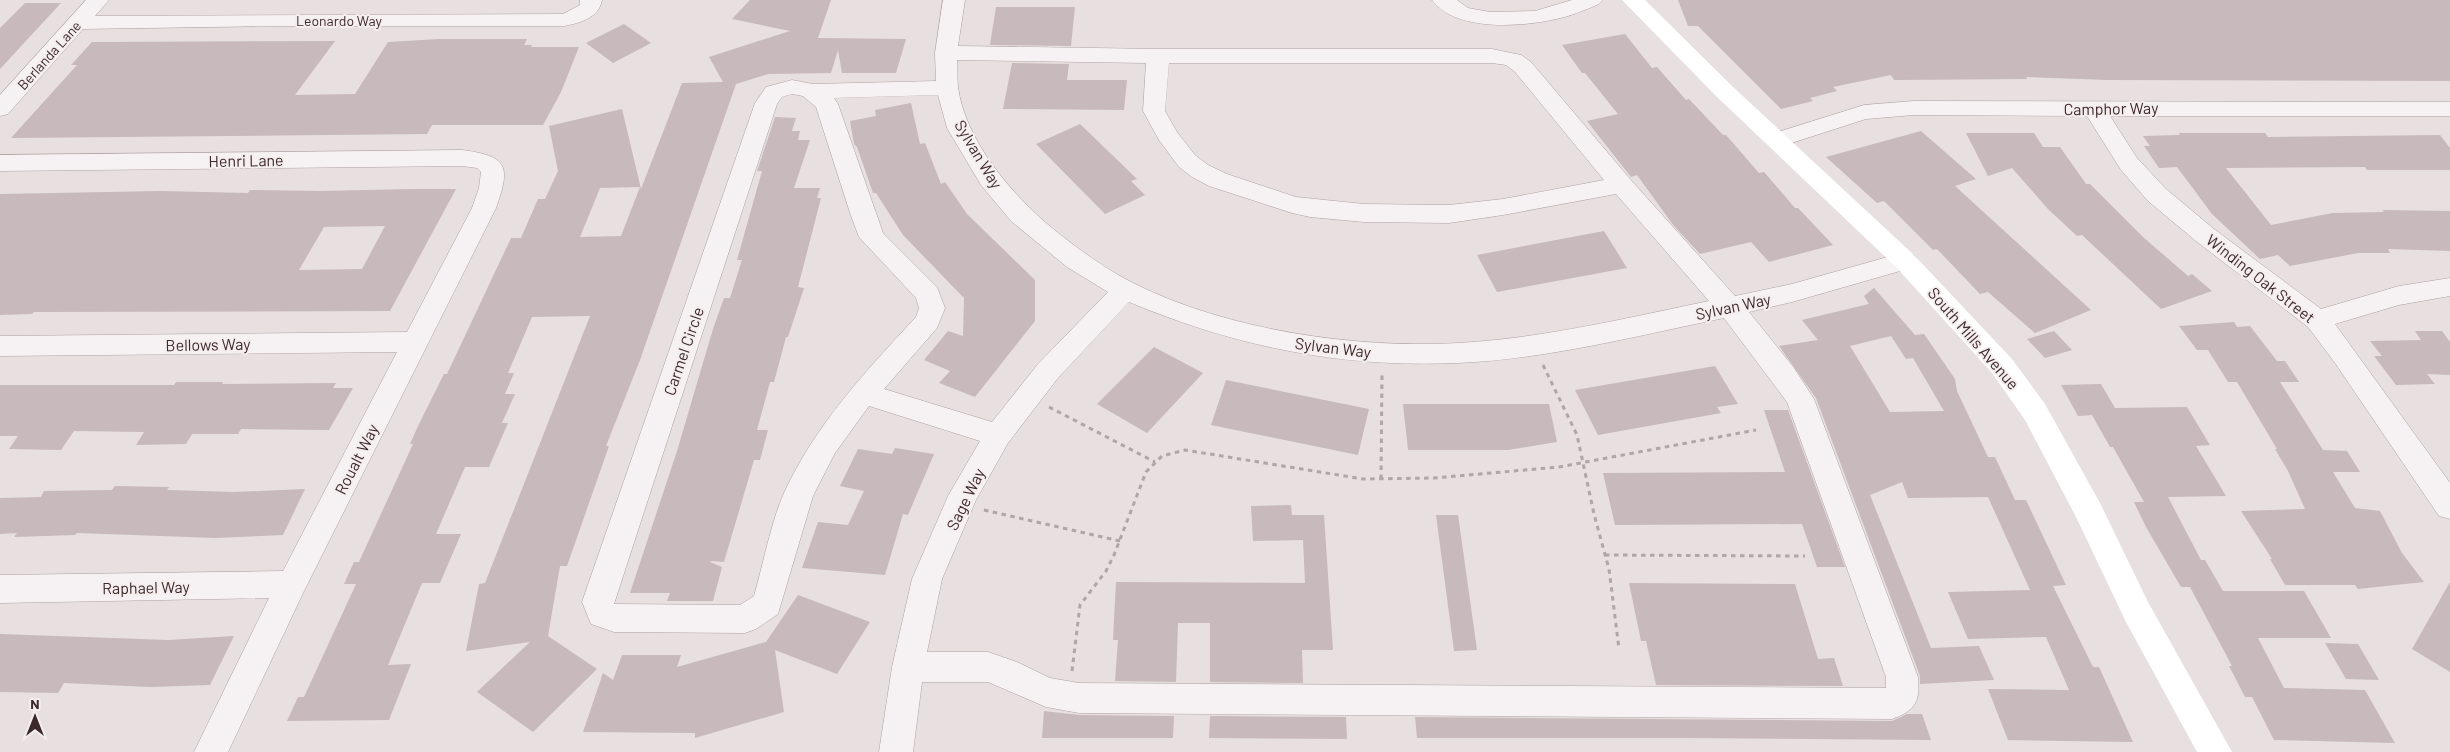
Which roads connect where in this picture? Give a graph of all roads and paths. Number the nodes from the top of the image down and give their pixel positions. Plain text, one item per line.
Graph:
1 (98, 0) edge
2 (295, 0) edge
3 (591, 0) edge
4 (954, 0) edge
5 (1443, 0) edge
6 (1592, 0) edge
7 (1633, 0) edge
8 (280, 20) junction
9 (78, 23) junction
10 (946, 53) junction
11 (1158, 56) junction
12 (947, 88) junction
13 (813, 90) junction
14 (0, 109) edge
15 (2094, 109) junction
16 (2450, 109) edge
17 (1776, 140) junction
18 (0, 163) edge
19 (490, 166) joint
20 (1621, 185) junction
21 (1905, 261) junction
22 (2450, 287) edge
23 (1125, 290) junction
24 (1730, 307) junction
25 (2317, 320) junction
26 (416, 342) junction
27 (1533, 344) junction
28 (0, 346) edge
29 (1382, 352) junction
30 (863, 393) junction
31 (1028, 396) junction
32 (1756, 430) dead end
33 (998, 435) junction
34 (1155, 462) junction
35 (1582, 462) junction
36 (1381, 479) junction
37 (960, 504) junction
38 (2450, 507) edge
39 (1120, 541) junction
40 (1605, 555) junction
41 (1805, 556) dead end
42 (292, 584) junction
43 (0, 589) edge
44 (1619, 649) dead end
45 (908, 667) junction
46 (1068, 696) junction
47 (211, 752) edge
48 (896, 752) edge
49 (2215, 752) edge

1 - 9 street, Berlanda Lane
2 - 8 street
3 - 8 street, Leonardo Way
4 - 10 street, Sylvan Way
5 - 6 street
7 - 17 street, South Mills Avenue
8 - 9 street, Leonardo Way
9 - 14 street, Berlanda Lane
10 - 11 street
10 - 12 street, Sylvan Way
11 - 20 street
11 - 20 street
12 - 13 street
12 - 23 street, Sylvan Way
13 - 30 street, Carmel Circle
13 - 30 street, Carmel Circle
15 - 16 street, Camphor Way
15 - 17 street, Camphor Way
15 - 25 street, Winding Oak Street
17 - 21 street, South Mills Avenue
18 - 19 street, Henri Lane
19 - 26 street, Roualt Way
20 - 24 street
21 - 24 street, Sylvan Way
21 - 49 street, South Mills Avenue
22 - 25 street
23 - 29 street, Sylvan Way
23 - 31 street, Sage Way
24 - 27 street, Sylvan Way
24 - 46 street
25 - 38 street, Winding Oak Street
26 - 28 street, Bellows Way
26 - 42 street, Roualt Way
27 - 29 street, Sylvan Way
27 - 35 path
29 - 36 path
30 - 33 street
31 - 33 street, Sage Way
31 - 34 path
32 - 35 path
33 - 37 street, Sage Way
34 - 36 path
34 - 39 path
35 - 36 path
35 - 40 path
37 - 39 path
37 - 45 street, Sage Way
39 - 46 path
40 - 41 path
40 - 44 path
42 - 43 street, Raphael Way
42 - 47 street, Roualt Way
45 - 46 street
45 - 48 street, Sage Way

